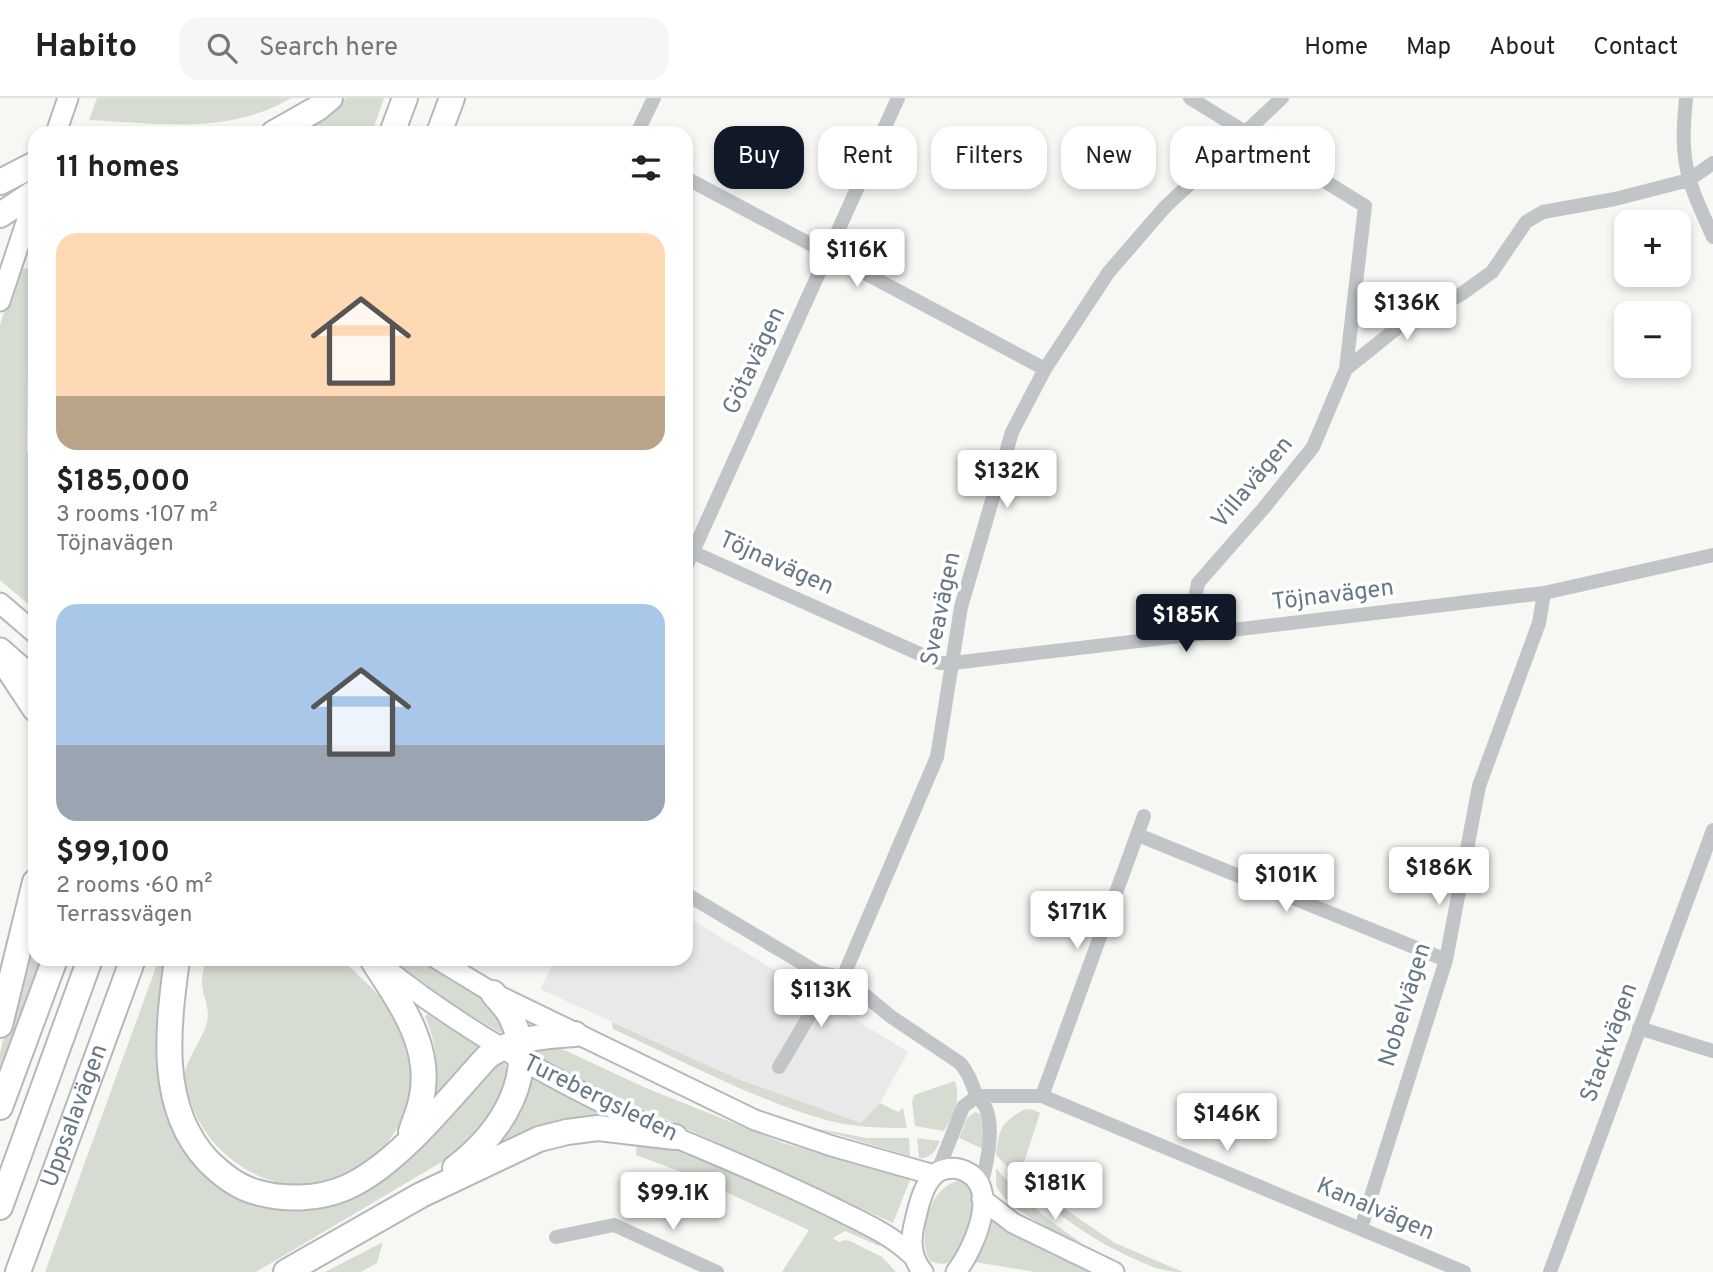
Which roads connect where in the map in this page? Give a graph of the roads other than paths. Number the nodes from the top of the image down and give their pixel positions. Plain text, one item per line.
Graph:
1 (68, 98) edge
2 (330, 98) edge
3 (405, 98) edge
4 (452, 98) edge
5 (654, 98) edge
6 (898, 98) edge
7 (1190, 98) edge
8 (1282, 98) edge
9 (1686, 98) edge
10 (58, 126) edge
11 (286, 126) edge
12 (395, 126) edge
13 (442, 126) edge
14 (640, 126) edge
15 (1234, 126) edge
16 (1251, 126) edge
17 (1713, 163) edge
18 (28, 168) edge
19 (1689, 180) junction
20 (0, 182) edge
21 (693, 182) edge
22 (1335, 188) edge
23 (1184, 189) edge
24 (28, 198) edge
25 (0, 215) edge
26 (28, 215) edge
27 (1713, 237) edge
28 (829, 254) junction
29 (0, 301) edge
30 (1045, 369) junction
31 (1346, 369) junction
32 (693, 542) edge
33 (693, 552) edge
34 (1713, 555) edge
35 (1544, 593) junction
36 (0, 603) edge
37 (28, 627) edge
38 (1187, 637) junction
39 (0, 647) edge
40 (0, 656) edge
41 (953, 663) junction
42 (28, 672) edge
43 (28, 698) edge
44 (1144, 816) dead end
45 (1713, 830) edge
46 (1138, 835) junction
47 (693, 898) edge
48 (28, 911) edge
49 (1446, 960) junction
50 (52, 966) edge
51 (87, 966) edge
52 (130, 966) edge
53 (176, 966) edge
54 (377, 966) edge
55 (382, 966) edge
56 (449, 966) edge
57 (843, 977) junction
58 (493, 993) junction
59 (0, 1025) edge
60 (1639, 1028) junction
61 (575, 1034) junction
62 (513, 1050) junction
63 (1713, 1051) edge
64 (779, 1067) dead end
65 (977, 1096) junction
66 (1042, 1096) junction
67 (0, 1107) edge
68 (675, 1137) junction
69 (407, 1142) junction
70 (935, 1174) junction
71 (981, 1194) junction
72 (421, 1195) junction
73 (0, 1207) edge
74 (1360, 1228) junction
75 (556, 1237) dead end
76 (917, 1266) edge
77 (18, 1272) edge
78 (286, 1272) edge
79 (717, 1272) edge
80 (956, 1272) edge
81 (1114, 1272) edge
82 (1464, 1272) edge
83 (1550, 1272) edge

1 - 10 main road
2 - 11 highway
3 - 12 highway
4 - 13 highway
5 - 14 street
6 - 28 street, Götavägen
7 - 15 street
8 - 16 street, Sveavägen
9 - 19 street
17 - 19 street, Villavägen
18 - 20 highway
19 - 27 street
19 - 31 street, Villavägen
21 - 28 street
22 - 31 street
23 - 30 street, Sveavägen
24 - 25 highway
26 - 29 main road
28 - 30 street
28 - 32 street, Götavägen
30 - 41 street, Sveavägen
31 - 38 street, Villavägen
33 - 41 street, Töjnavägen
34 - 35 street, Töjnavägen
35 - 38 street, Töjnavägen
35 - 49 street, Nobelvägen
36 - 37 main road
38 - 41 street, Töjnavägen
39 - 42 main road
40 - 43 highway
41 - 57 street, Sveavägen
44 - 46 street
45 - 60 street, Stackvägen
46 - 49 street
46 - 66 street
47 - 57 street
48 - 59 highway
49 - 74 street, Nobelvägen
50 - 67 highway
51 - 73 highway, Uppsalavägen
52 - 77 highway, Uppsalavägen
53 - 69 highway
54 - 69 highway
55 - 62 main road, Turebergsleden
56 - 58 main road, Turebergsleden
57 - 64 street, Sveavägen
57 - 65 street
58 - 61 main road, Turebergsleden
58 - 62 highway
60 - 63 street
60 - 83 street, Stackvägen
61 - 62 highway
61 - 70 main road, Turebergsleden
62 - 68 main road, Turebergsleden
62 - 69 highway
62 - 72 highway
65 - 66 street, Kanalvägen
65 - 70 street
65 - 71 street
66 - 74 street, Kanalvägen
68 - 72 highway
68 - 76 main road, Turebergsleden
70 - 71 main road, Turebergsleden
70 - 76 main road, Turebergsleden
71 - 80 main road
71 - 81 main road, Turebergsleden
72 - 78 highway
74 - 82 street, Kanalvägen
75 - 79 street

